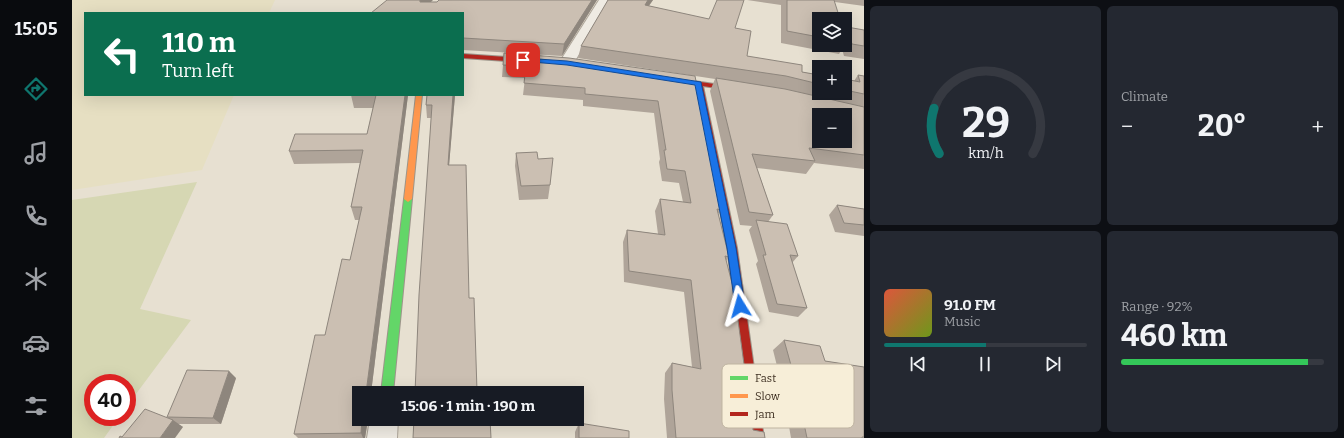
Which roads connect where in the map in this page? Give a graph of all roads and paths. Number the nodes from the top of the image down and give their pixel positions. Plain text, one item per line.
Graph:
1 (605, 0) edge
2 (464, 56) edge
3 (545, 62) edge
4 (567, 63) edge
5 (660, 78) edge
6 (698, 84) junction
7 (754, 92) edge
8 (419, 96) edge
9 (748, 364) edge
10 (388, 386) edge
11 (383, 426) edge
12 (757, 428) edge
13 (382, 438) edge
14 (758, 438) edge

1 - 4 street
2 - 3 street
5 - 6 street
6 - 7 street
6 - 9 street
8 - 10 street
11 - 13 street
12 - 14 street

